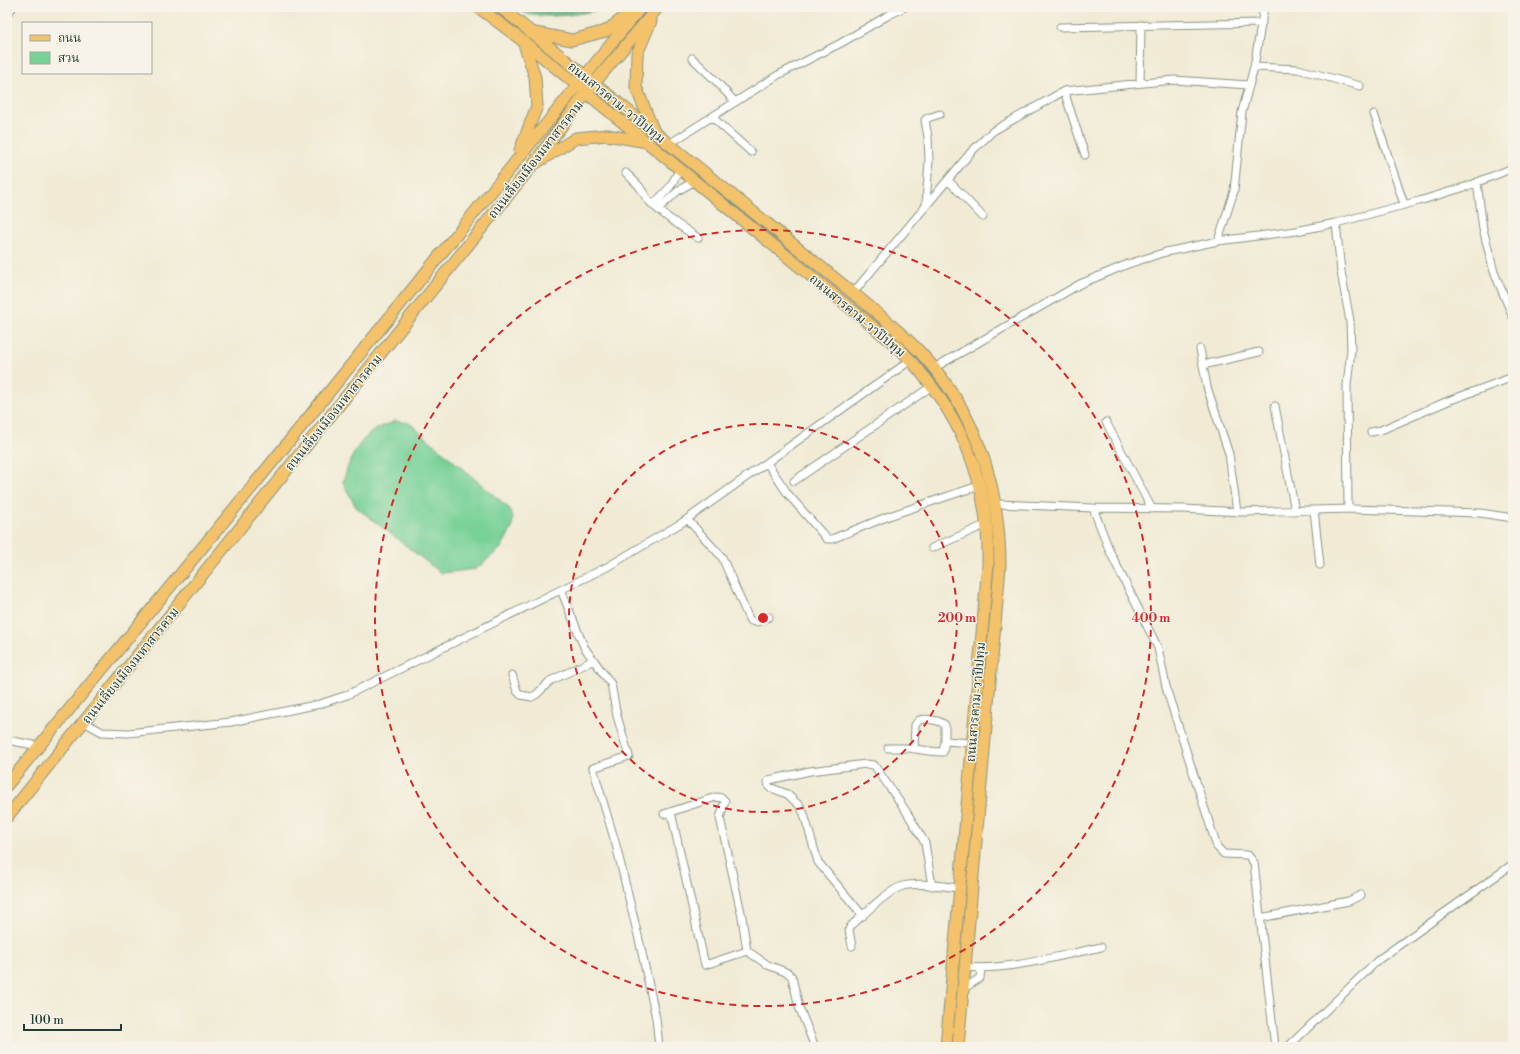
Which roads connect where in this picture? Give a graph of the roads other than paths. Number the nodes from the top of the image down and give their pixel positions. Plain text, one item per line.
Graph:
1 (12, 7) edge
2 (478, 7) edge
3 (500, 7) edge
4 (640, 7) edge
5 (905, 7) edge
6 (1264, 7) edge
7 (657, 8) edge
8 (7, 14) edge
9 (1262, 23) junction
10 (1141, 26) junction
11 (1060, 27) dead end
12 (530, 32) junction
13 (522, 41) junction
14 (692, 58) dead end
15 (1254, 67) junction
16 (585, 76) junction
17 (594, 83) junction
18 (1140, 83) junction
19 (577, 85) junction
20 (1249, 85) junction
21 (1360, 86) dead end
22 (1064, 91) junction
23 (586, 93) junction
24 (735, 102) junction
25 (940, 114) dead end
26 (1374, 114) dead end
27 (712, 117) junction
28 (654, 132) junction
29 (647, 142) junction
30 (668, 144) junction
31 (751, 152) dead end
32 (1085, 155) dead end
33 (516, 159) junction
34 (531, 167) junction
35 (1513, 168) edge
36 (680, 169) junction
37 (626, 172) dead end
38 (948, 180) junction
39 (695, 181) junction
40 (1477, 182) junction
41 (926, 204) junction
42 (1404, 204) junction
43 (655, 207) junction
44 (983, 217) dead end
45 (1336, 223) junction
46 (698, 238) dead end
47 (1218, 241) junction
48 (807, 255) junction
49 (798, 265) junction
50 (853, 293) junction
51 (1513, 317) edge
52 (1200, 349) dead end
53 (1259, 352) dead end
54 (911, 360) junction
55 (1203, 365) junction
56 (934, 368) junction
57 (1513, 377) edge
58 (932, 386) junction
59 (1275, 406) dead end
60 (1106, 422) dead end
61 (1371, 432) dead end
62 (767, 463) junction
63 (794, 480) dead end
64 (981, 486) junction
65 (996, 504) junction
66 (1093, 508) junction
67 (1152, 508) junction
68 (1348, 509) junction
69 (1314, 510) junction
70 (1295, 511) junction
71 (1237, 512) junction
72 (1513, 518) edge
73 (687, 519) junction
74 (987, 524) junction
75 (932, 548) dead end
76 (1320, 565) dead end
77 (561, 590) junction
78 (769, 617) dead end
79 (594, 660) junction
80 (512, 676) dead end
81 (84, 722) junction
82 (7, 740) edge
83 (945, 741) junction
84 (972, 743) junction
85 (39, 746) junction
86 (888, 748) dead end
87 (914, 749) junction
88 (7, 785) edge
89 (967, 797) junction
90 (980, 798) junction
91 (7, 817) edge
92 (1513, 864) edge
93 (932, 886) junction
94 (959, 888) junction
95 (1361, 895) dead end
96 (863, 916) junction
97 (1260, 918) junction
98 (852, 946) dead end
99 (1101, 947) dead end
100 (747, 951) junction
101 (965, 967) junction
102 (981, 968) junction
103 (963, 989) junction
104 (659, 1047) edge
105 (815, 1047) edge
106 (946, 1047) edge
107 (958, 1047) edge
108 (1275, 1047) edge
109 (1288, 1047) edge

1 - 8 street
2 - 13 main road, ถนนสารคาม-วาปีปทุม
3 - 12 main road, ถนนสารคาม-วาปีปทุม
4 - 12 main road
4 - 16 main road, ถนนเลี่ยงเมืองมหาสารคาม
5 - 24 street
6 - 9 street
7 - 17 main road, ถนนเลี่ยงเมืองมหาสารคาม
7 - 28 main road
9 - 10 street
9 - 15 street
10 - 11 street
10 - 18 street
12 - 16 main road, ถนนสารคาม-วาปีปทุม
13 - 19 main road, ถนนสารคาม-วาปีปทุม
13 - 33 main road
14 - 24 street
15 - 20 street
15 - 21 street
16 - 17 main road, ถนนสารคาม-วาปีปทุม
16 - 19 main road, ถนนเลี่ยงเมืองมหาสารคาม
17 - 23 main road, ถนนเลี่ยงเมืองมหาสารคาม
17 - 28 main road, ถนนสารคาม-วาปีปทุม
18 - 20 street
18 - 22 street
19 - 23 main road, ถนนสารคาม-วาปีปทุม
19 - 33 main road, ถนนเลี่ยงเมืองมหาสารคาม
20 - 47 street
22 - 32 street
22 - 38 street
23 - 29 main road, ถนนสารคาม-วาปีปทุม
23 - 34 main road, ถนนเลี่ยงเมืองมหาสารคาม
24 - 27 street
25 - 41 street
26 - 42 street
27 - 30 street
27 - 31 street
28 - 30 main road, ถนนสารคาม-วาปีปทุม
29 - 34 main road
29 - 36 main road, ถนนสารคาม-วาปีปทุม
30 - 48 main road, ถนนสารคาม-วาปีปทุม
33 - 85 main road, ถนนเลี่ยงเมืองมหาสารคาม
34 - 81 main road, ถนนเลี่ยงเมืองมหาสารคาม
35 - 40 street
36 - 39 main road, ถนนสารคาม-วาปีปทุม
36 - 43 street
37 - 43 street
38 - 41 street
38 - 44 street
39 - 43 street
39 - 49 main road, ถนนสารคาม-วาปีปทุม
40 - 42 street
40 - 51 street
41 - 50 street
42 - 45 street
43 - 46 street
45 - 47 street
45 - 68 street
47 - 56 street
48 - 49 main road
48 - 50 main road, ถนนสารคาม-วาปีปทุม
49 - 54 main road, ถนนสารคาม-วาปีปทุม
50 - 56 main road, ถนนสารคาม-วาปีปทุม
52 - 55 street
53 - 55 street
54 - 58 main road, ถนนสารคาม-วาปีปทุม
54 - 62 street
55 - 71 street
56 - 65 main road, ถนนสารคาม-วาปีปทุม
57 - 61 street
58 - 63 street
58 - 64 main road, ถนนสารคาม-วาปีปทุม
59 - 70 street
60 - 67 street
62 - 64 street
62 - 73 street
64 - 74 main road, ถนนสารคาม-วาปีปทุม
65 - 66 street
65 - 90 main road, ถนนสารคาม-วาปีปทุม
66 - 67 street
66 - 97 street
67 - 71 street
68 - 69 street
68 - 72 street
69 - 70 street
69 - 76 street
70 - 71 street
73 - 77 street
73 - 78 street
74 - 75 street
74 - 84 main road, ถนนสารคาม-วาปีปทุม
77 - 79 street
77 - 81 street
79 - 80 street
79 - 104 street
81 - 91 main road, ถนนเลี่ยงเมืองมหาสารคาม
82 - 85 street
83 - 84 street
83 - 87 street
83 - 87 street
84 - 89 main road, ถนนสารคาม-วาปีปทุม
85 - 88 main road, ถนนเลี่ยงเมืองมหาสารคาม
86 - 87 street
89 - 90 main road
89 - 94 main road, ถนนสารคาม-วาปีปทุม
90 - 101 main road, ถนนสารคาม-วาปีปทุม
92 - 109 street
93 - 94 street
93 - 96 street
93 - 96 street
94 - 106 main road, ถนนสารคาม-วาปีปทุม
95 - 97 street
96 - 98 street
97 - 108 street
99 - 102 street
100 - 100 street
100 - 105 street
101 - 102 street
101 - 103 main road, ถนนสารคาม-วาปีปทุม
102 - 103 street
103 - 107 main road, ถนนสารคาม-วาปีปทุม

